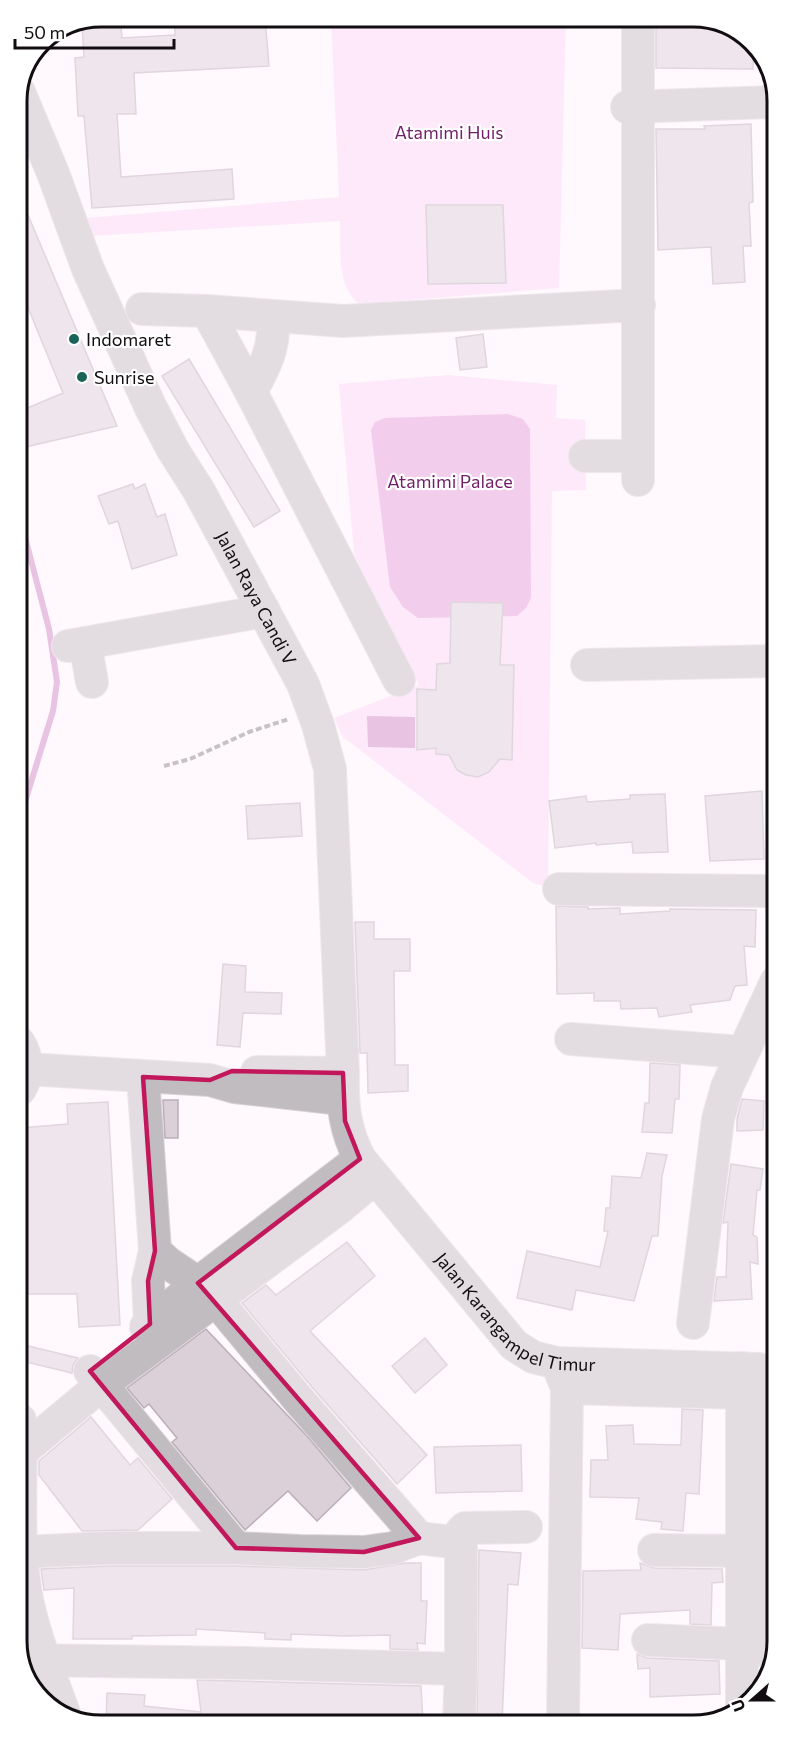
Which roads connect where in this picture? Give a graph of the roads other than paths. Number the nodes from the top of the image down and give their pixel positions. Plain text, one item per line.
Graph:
1 (637, 27) edge
2 (767, 102) edge
3 (633, 107) junction
4 (27, 111) edge
5 (639, 305) junction
6 (142, 309) dead end
7 (207, 311) junction
8 (273, 316) junction
9 (251, 392) junction
10 (585, 456) dead end
11 (264, 611) junction
12 (767, 662) edge
13 (588, 665) dead end
14 (399, 680) dead end
15 (92, 682) dead end
16 (559, 889) dead end
17 (767, 891) edge
18 (767, 1003) edge
19 (571, 1039) dead end
20 (742, 1052) junction
21 (27, 1067) edge
22 (143, 1077) junction
23 (343, 1086) junction
24 (362, 1159) junction
25 (155, 1251) junction
26 (207, 1291) junction
27 (693, 1323) dead end
28 (150, 1324) junction
29 (759, 1374) edge
30 (562, 1375) junction
31 (95, 1378) junction
32 (767, 1423) edge
33 (27, 1428) edge
34 (27, 1446) edge
35 (526, 1527) dead end
36 (420, 1538) junction
37 (460, 1543) junction
38 (236, 1548) junction
39 (654, 1551) dead end
40 (743, 1551) junction
41 (27, 1552) edge
42 (27, 1596) edge
43 (648, 1640) dead end
44 (742, 1644) junction
45 (32, 1660) edge
46 (461, 1669) junction
47 (742, 1670) edge
48 (56, 1700) edge
49 (459, 1715) edge
50 (563, 1715) edge

1 - 3 street
2 - 3 street
3 - 5 street
4 - 11 street, Jalan Raya Candi V
5 - 8 street
5 - 10 street
6 - 7 street
7 - 8 street
7 - 9 street
8 - 9 street
9 - 14 street
11 - 15 street
11 - 23 street, Jalan Raya Candi V
12 - 13 street
16 - 17 street
18 - 20 street
19 - 20 street
20 - 27 street
21 - 22 street
22 - 23 street
22 - 25 street
23 - 24 street, Jalan Raya Candi V
24 - 26 street
24 - 30 street, Jalan Karangampel Timur
25 - 26 street
25 - 28 street
26 - 28 street
26 - 31 street
26 - 36 street
28 - 31 street
29 - 30 street, Jalan Karangampel Timur
29 - 32 street
29 - 40 street
30 - 50 street
31 - 33 street
31 - 34 street
31 - 38 street
35 - 37 street
36 - 37 street
36 - 38 street
37 - 46 street
38 - 41 street
39 - 40 street
40 - 44 street
42 - 45 street
43 - 44 street
44 - 47 street
45 - 46 street
45 - 48 street
46 - 49 street

